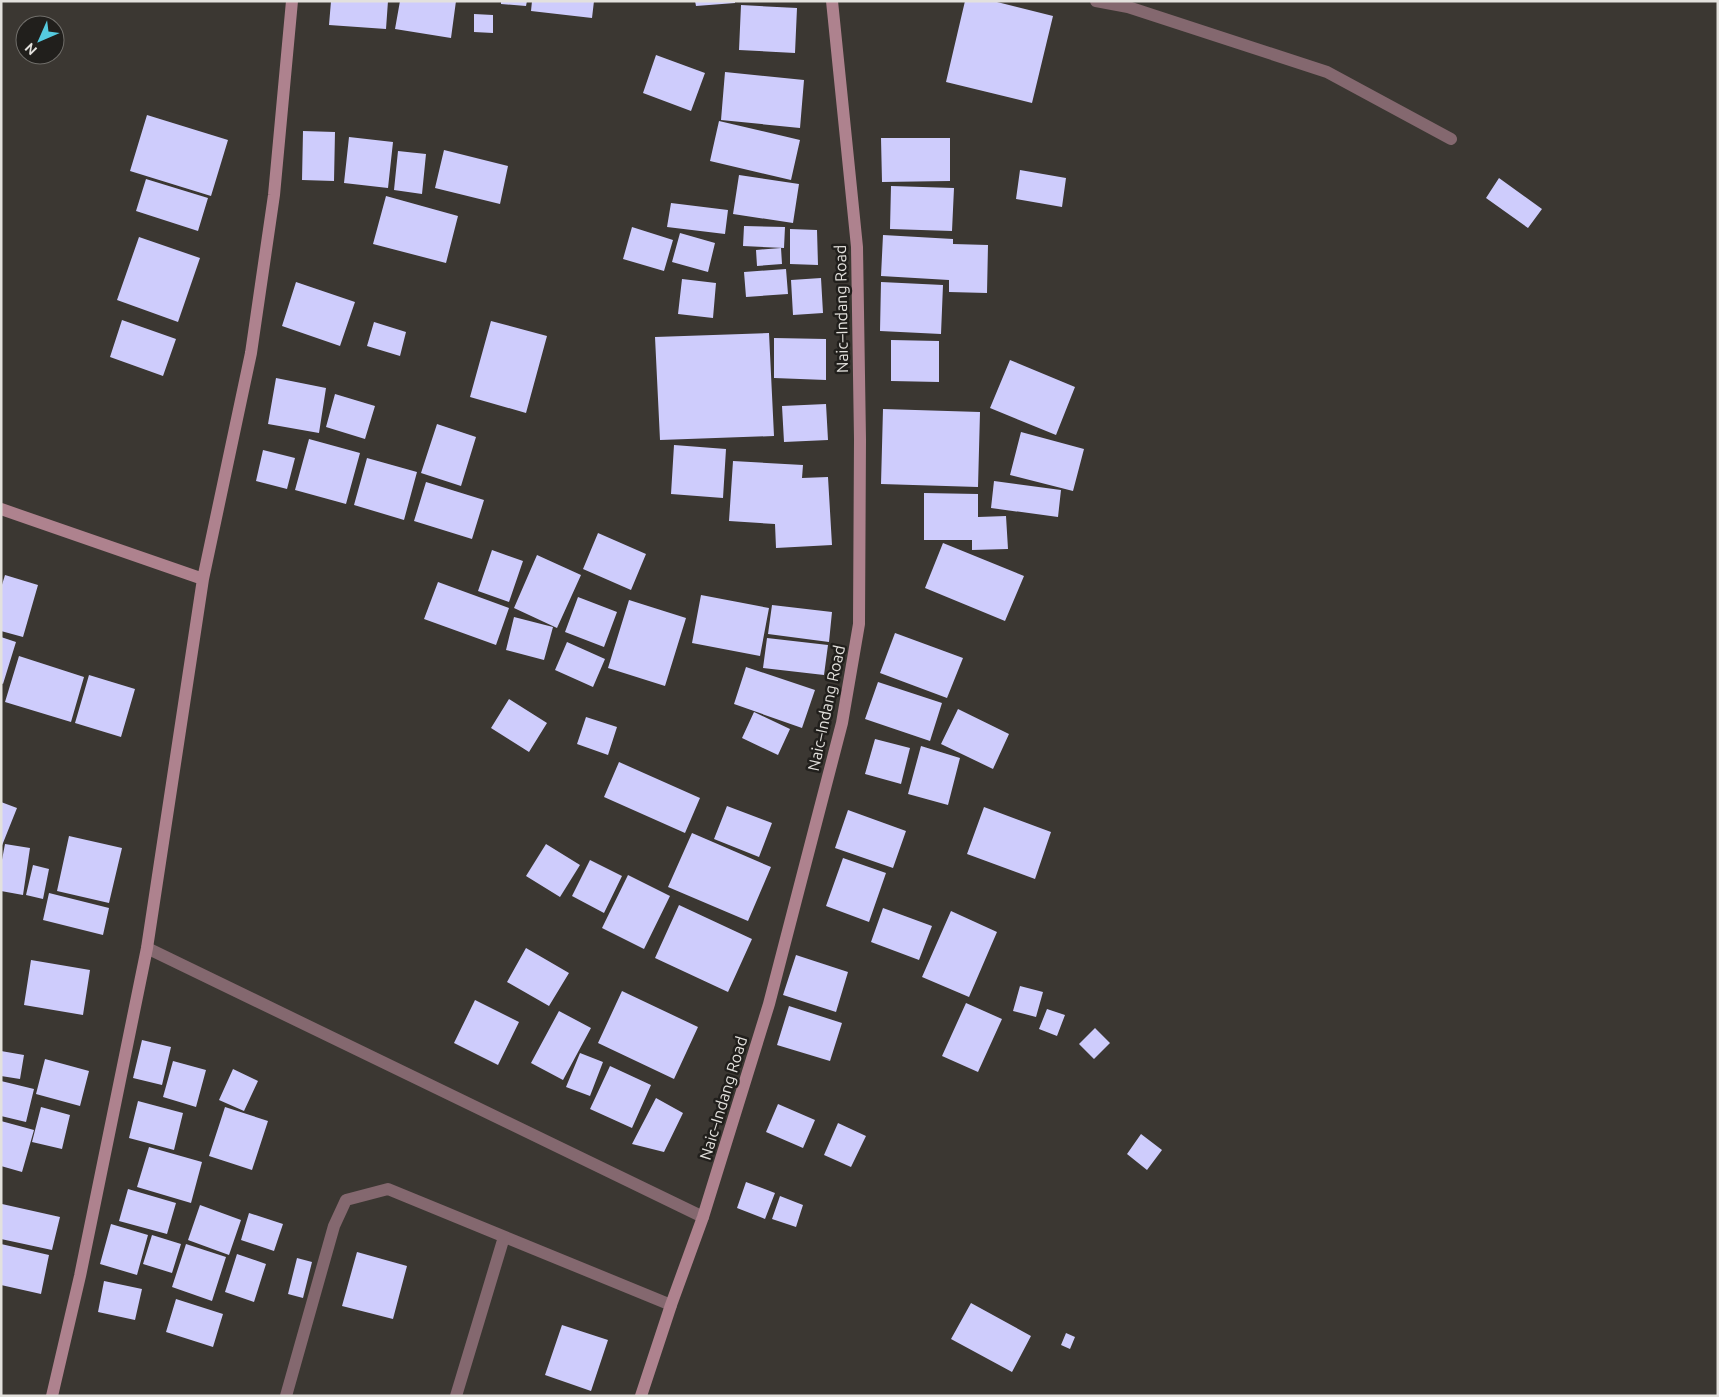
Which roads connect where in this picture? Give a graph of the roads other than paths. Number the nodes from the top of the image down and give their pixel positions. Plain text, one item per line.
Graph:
1 (292, 1) edge
2 (832, 1) edge
3 (1096, 1) edge
4 (1451, 138) dead end
5 (1, 510) edge
6 (203, 579) junction
7 (147, 948) junction
8 (703, 1217) junction
9 (504, 1237) junction
10 (671, 1305) junction
11 (52, 1396) edge
12 (286, 1396) edge
13 (456, 1396) edge
14 (641, 1396) edge

1 - 6 street
2 - 8 street, Naic–Indang Road
3 - 4 street
5 - 6 street
6 - 7 street
7 - 8 street
7 - 11 street
8 - 10 street, Naic–Indang Road
9 - 10 street
9 - 12 street
9 - 13 street
10 - 14 street, Naic–Indang Road

